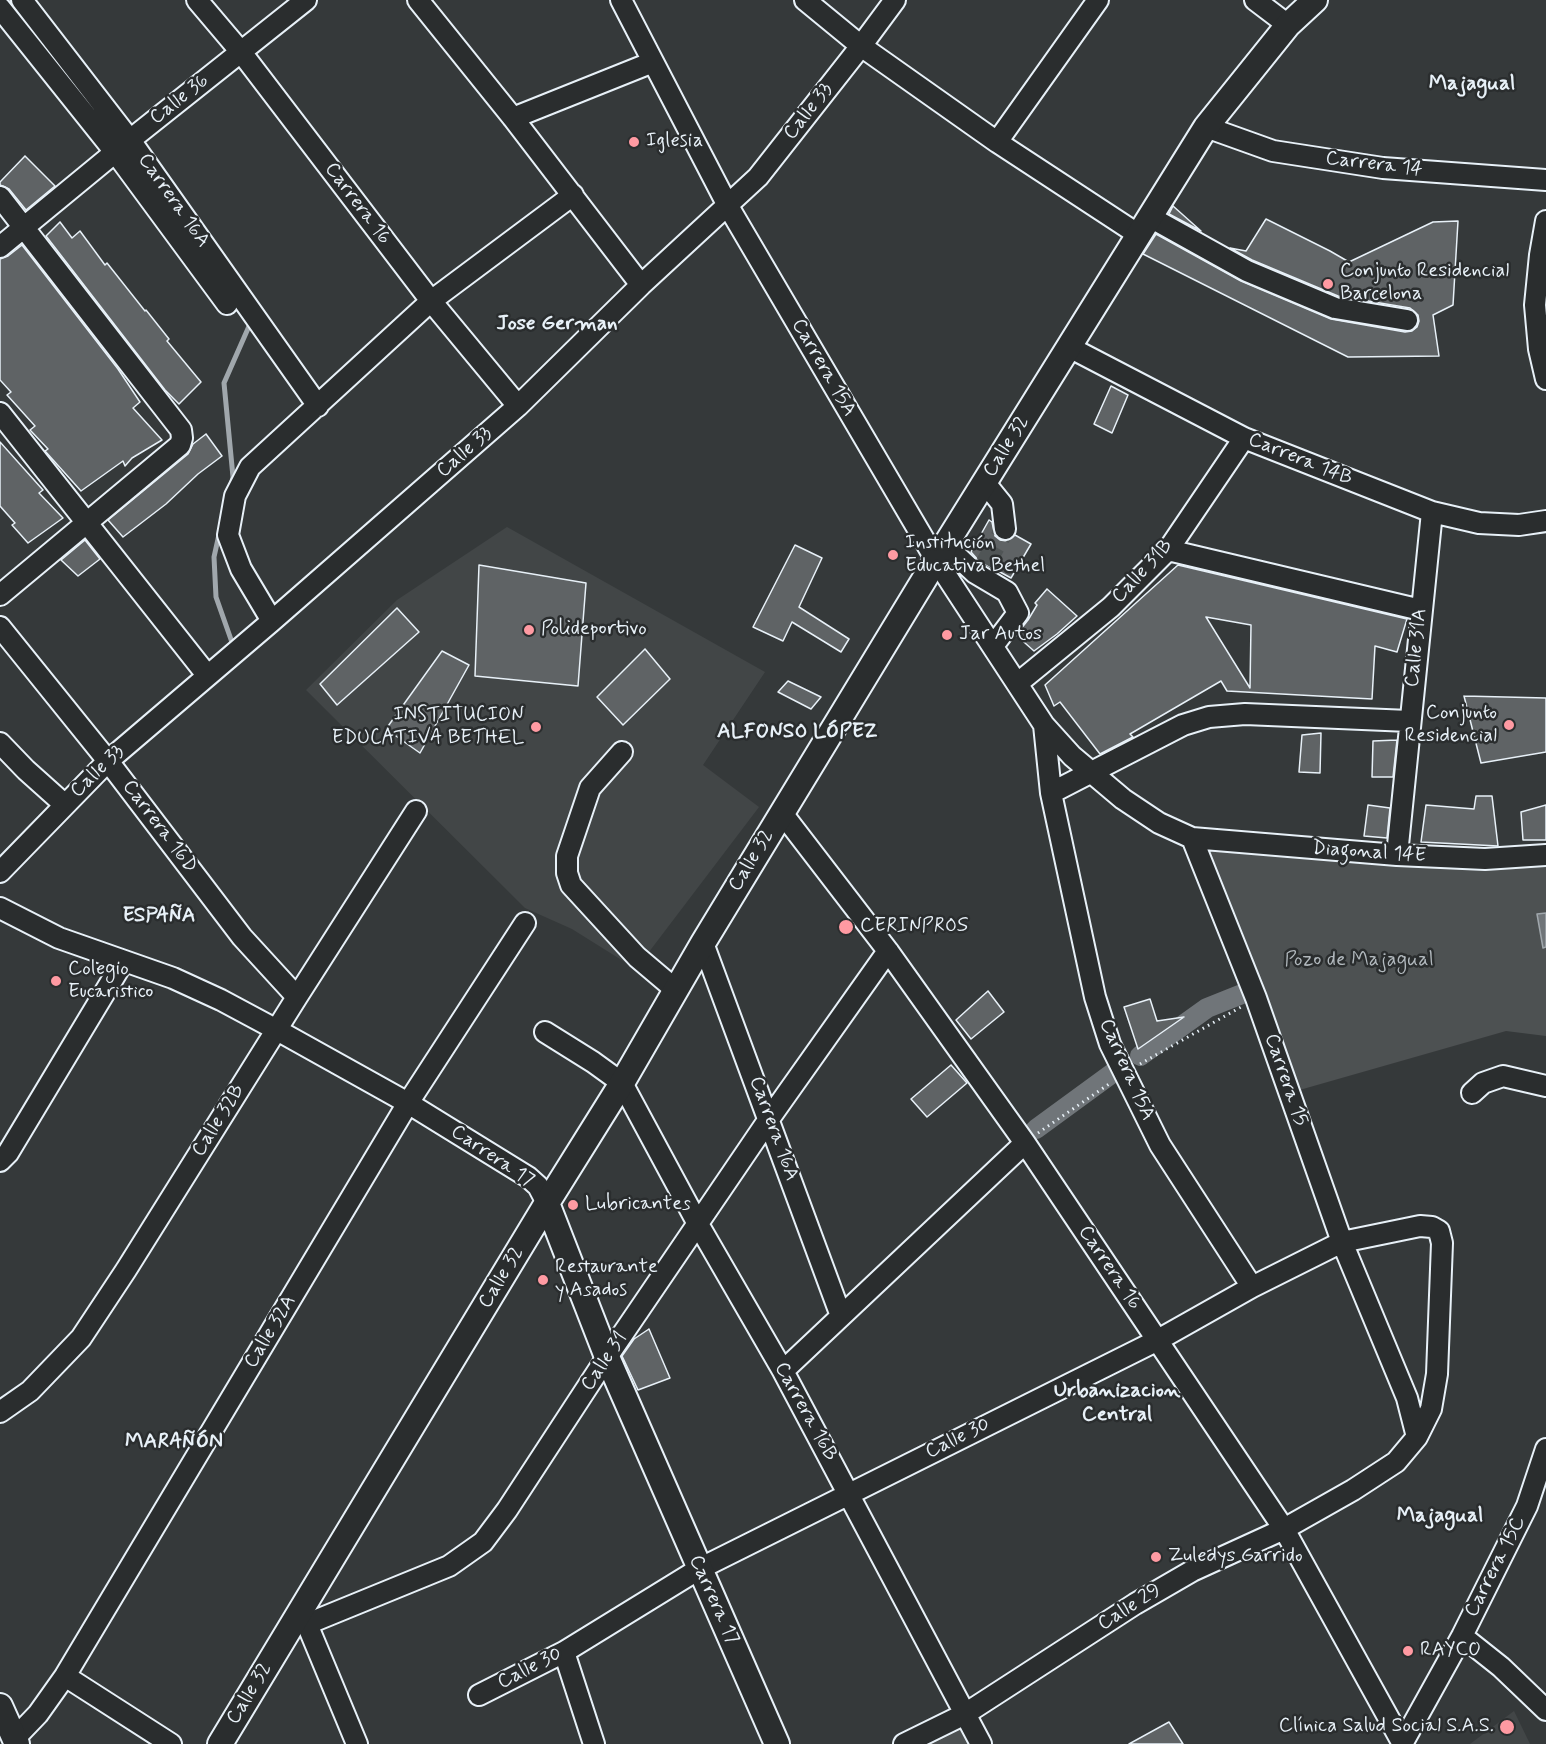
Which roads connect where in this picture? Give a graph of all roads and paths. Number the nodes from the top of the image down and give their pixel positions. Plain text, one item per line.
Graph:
1 (22, 0) edge
2 (197, 0) edge
3 (418, 0) edge
4 (621, 0) edge
5 (805, 0) edge
6 (895, 0) edge
7 (1098, 0) edge
8 (1256, 0) edge
9 (1315, 0) edge
10 (303, 1) edge
11 (0, 8) edge
12 (1288, 25) junction
13 (861, 46) junction
14 (241, 52) junction
15 (653, 62) junction
16 (513, 118) junction
17 (1206, 127) junction
18 (997, 142) junction
19 (122, 146) junction
20 (1546, 180) edge
21 (573, 195) junction
22 (0, 197) edge
23 (728, 206) junction
24 (1546, 221) edge
25 (1144, 226) junction
26 (24, 227) junction
27 (0, 247) edge
28 (1543, 255) edge
29 (641, 285) junction
30 (431, 302) junction
31 (227, 304) dead end
32 (1407, 320) dead end
33 (1070, 347) junction
34 (1546, 379) edge
35 (318, 406) junction
36 (518, 406) junction
37 (0, 413) edge
38 (1244, 438) junction
39 (985, 483) junction
40 (1432, 512) junction
41 (1546, 521) edge
42 (87, 522) junction
43 (1005, 529) tunnel mouth
44 (1168, 550) junction
45 (940, 553) junction
46 (980, 568) junction
47 (957, 591) junction
48 (0, 595) edge
49 (1421, 610) junction
50 (272, 621) junction
51 (0, 627) edge
52 (993, 646) junction
53 (207, 675) junction
54 (1018, 683) junction
55 (1409, 721) junction
56 (1044, 725) junction
57 (0, 743) edge
58 (622, 752) dead end
59 (108, 761) junction
60 (1091, 773) junction
61 (1051, 793) junction
62 (64, 804) junction
63 (416, 811) dead end
64 (782, 813) junction
65 (1192, 838) junction
66 (1397, 855) junction
67 (1546, 855) edge
68 (0, 872) edge
69 (0, 909) edge
70 (525, 923) dead end
71 (703, 943) junction
72 (888, 951) junction
73 (123, 962) junction
74 (676, 990) junction
75 (297, 996) junction
76 (277, 1029) junction
77 (544, 1032) dead end
78 (622, 1083) junction
79 (1546, 1086) edge
80 (1472, 1093) dead end
81 (408, 1103) junction
82 (769, 1119) junction
83 (1024, 1143) junction
84 (3, 1153) edge
85 (547, 1203) junction
86 (698, 1224) junction
87 (1342, 1242) junction
88 (1442, 1243) joint
89 (1252, 1287) junction
90 (841, 1316) junction
91 (1158, 1340) junction
92 (607, 1357) junction
93 (783, 1371) junction
94 (0, 1412) edge
95 (1417, 1437) junction
96 (1546, 1449) edge
97 (849, 1493) junction
98 (1284, 1529) junction
99 (699, 1569) junction
100 (301, 1620) junction
101 (1462, 1636) junction
102 (564, 1652) junction
103 (65, 1676) junction
104 (479, 1695) dead end
105 (0, 1706) edge
106 (1546, 1710) edge
107 (965, 1714) junction
108 (16, 1741) edge
109 (171, 1744) edge
110 (220, 1744) edge
111 (357, 1744) edge
112 (594, 1744) edge
113 (777, 1744) edge
114 (904, 1744) edge
115 (981, 1744) edge
116 (1402, 1744) edge

1 - 19 street, Carrera 16A
2 - 14 street, Carrera 16
3 - 16 street
4 - 15 street, Carrera 15A
5 - 13 street
6 - 13 street, Calle 33
7 - 18 street
8 - 12 street
9 - 12 main road, Calle 32
10 - 14 street, Calle 36
11 - 19 street
12 - 17 main road, Calle 32
13 - 18 street
13 - 23 street, Calle 33
14 - 19 street, Calle 36
14 - 30 street, Carrera 16
15 - 16 street
15 - 23 street, Carrera 15A
16 - 21 street
17 - 20 street, Carrera 14
17 - 25 main road, Calle 32
18 - 25 street
19 - 26 street, Calle 36
19 - 31 street
19 - 35 street, Carrera 16A
21 - 29 street
21 - 30 street
22 - 26 street
23 - 29 street, Calle 33
23 - 45 street, Carrera 15A
24 - 28 street
25 - 32 street
25 - 33 main road, Calle 32
26 - 27 street, Calle 36
26 - 42 street
28 - 34 street
29 - 36 street, Calle 33
30 - 35 street
30 - 36 street, Carrera 16
33 - 38 street, Carrera 14B
33 - 39 main road, Calle 32
35 - 50 street
36 - 50 street, Calle 33
37 - 42 street
38 - 40 street, Carrera 14B
38 - 44 street, Calle 31B
39 - 43 street
39 - 45 main road, Calle 32
40 - 41 street, Carrera 14B
40 - 49 street, Calle 31A
42 - 48 street
42 - 53 street
44 - 49 street
44 - 54 street, Calle 31B
45 - 46 street
45 - 47 street, Carrera 15A
45 - 64 main road, Calle 32
46 - 47 street
46 - 52 street
47 - 52 street, Carrera 15A
49 - 55 street, Calle 31A
50 - 53 street, Calle 33
51 - 59 street, Carrera 16D
52 - 54 street, Carrera 15A
53 - 59 street, Calle 33
54 - 56 street, Carrera 15A
55 - 60 street
55 - 66 street, Calle 31A
56 - 60 street, Carrera 15A
56 - 61 street, Carrera 15A
57 - 62 street
58 - 74 street
59 - 62 street, Calle 33
59 - 75 street, Carrera 16D
60 - 61 street
60 - 65 street
61 - 89 street, Carrera 15A
62 - 68 street, Calle 33
63 - 75 street, Calle 32B
64 - 71 main road, Calle 32
64 - 72 street, Carrera 16
65 - 66 street, Diagonal 14E
65 - 87 street, Carrera 15
66 - 67 street, Diagonal 14E
69 - 73 street, Carrera 17
70 - 81 street, Calle 32A
71 - 74 main road, Calle 32
71 - 82 street, Carrera 16A
72 - 82 street, Calle 31
72 - 83 street, Carrera 16
73 - 76 street, Carrera 17
73 - 84 street
74 - 78 main road, Calle 32
75 - 76 street, Calle 32B
76 - 81 street, Carrera 17
76 - 94 street, Calle 32B
77 - 78 street
78 - 85 main road, Calle 32
78 - 86 street, Carrera 16B
79 - 80 street
81 - 85 street, Carrera 17
81 - 103 street, Calle 32A
82 - 86 street, Calle 31
82 - 90 street, Carrera 16A
83 - 90 street
83 - 91 street, Carrera 16
85 - 92 main road, Carrera 17
85 - 100 main road, Calle 32
86 - 92 street, Calle 31
86 - 93 street, Carrera 16B
87 - 88 street, Calle 30
87 - 89 street, Calle 30
87 - 95 street, Carrera 15
88 - 95 street, Calle 29
89 - 91 street, Calle 30
90 - 93 street
91 - 97 street, Calle 30
91 - 98 street, Carrera 16
92 - 99 main road, Carrera 17
92 - 100 street, Calle 31
93 - 97 street, Carrera 16B
95 - 98 street, Calle 29
96 - 101 street, Carrera 15C
97 - 99 street, Calle 30
97 - 107 street, Carrera 16B
98 - 107 street, Calle 29
98 - 116 street, Carrera 16
99 - 102 street, Calle 30
99 - 113 main road, Carrera 17
100 - 110 main road, Calle 32
100 - 111 street
101 - 106 street
101 - 116 street, Carrera 15C
102 - 104 street, Calle 30
102 - 112 street
103 - 108 street, Calle 32A
103 - 109 street
105 - 108 main road
107 - 114 street, Calle 29
107 - 115 street, Carrera 16B

